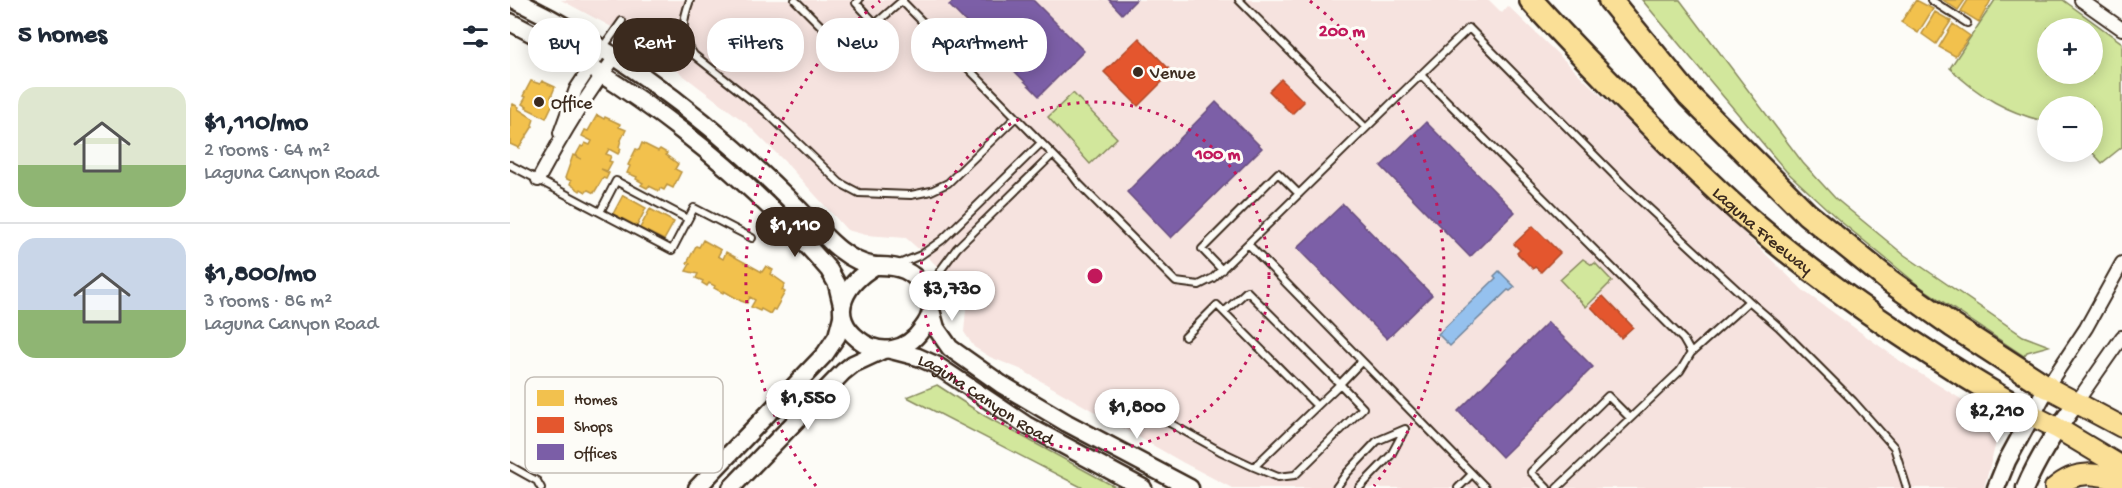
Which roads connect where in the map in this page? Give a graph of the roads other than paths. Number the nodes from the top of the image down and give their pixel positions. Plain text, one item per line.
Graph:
1 (515, 0) edge
2 (690, 0) edge
3 (795, 0) edge
4 (859, 0) edge
5 (1239, 0) edge
6 (1531, 0) edge
7 (1610, 0) edge
8 (1931, 0) edge
9 (2081, 0) edge
10 (903, 1) edge
11 (870, 18) edge
12 (885, 18) edge
13 (816, 21) edge
14 (510, 22) edge
15 (1967, 23) dead end
16 (2122, 29) edge
17 (528, 32) edge
18 (613, 42) edge
19 (613, 49) edge
20 (609, 52) junction
21 (601, 64) edge
22 (595, 72) edge
23 (600, 72) edge
24 (1421, 75) junction
25 (1016, 117) junction
26 (1366, 128) junction
27 (1041, 143) junction
28 (1052, 155) junction
29 (510, 165) edge
30 (538, 180) junction
31 (1299, 194) junction
32 (600, 212) junction
33 (688, 219) junction
34 (752, 238) dead end
35 (1248, 244) junction
36 (2122, 263) edge
37 (875, 266) junction
38 (895, 266) junction
39 (1222, 270) junction
40 (1749, 301) junction
41 (931, 305) junction
42 (842, 311) junction
43 (1224, 312) junction
44 (1185, 337) dead end
45 (2122, 337) edge
46 (886, 350) junction
47 (1691, 353) junction
48 (1362, 362) junction
49 (1340, 384) junction
50 (2048, 387) junction
51 (1123, 397) dead end
52 (2076, 403) junction
53 (1317, 406) junction
54 (2033, 416) junction
55 (1417, 418) junction
56 (1630, 418) junction
57 (2122, 427) edge
58 (2057, 428) junction
59 (1406, 429) junction
60 (723, 461) edge
61 (510, 466) edge
62 (1254, 467) junction
63 (2122, 467) edge
64 (711, 473) edge
65 (1472, 474) junction
66 (2122, 481) edge
67 (541, 488) edge
68 (697, 488) edge
69 (731, 488) edge
70 (1143, 488) edge
71 (1190, 488) edge
72 (1336, 488) edge
73 (1359, 488) edge
74 (1458, 488) edge
75 (1486, 488) edge
76 (1547, 488) edge
77 (1557, 488) edge
78 (1907, 488) edge
79 (1996, 488) edge
80 (2025, 488) edge
81 (2055, 488) edge

1 - 20 main road
2 - 25 lane
3 - 13 lane
4 - 11 lane
5 - 26 lane
6 - 54 highway, Laguna Freeway
7 - 50 highway
8 - 15 lane
9 - 16 street
10 - 12 lane
10 - 25 lane
14 - 17 main road
18 - 20 lane
19 - 20 lane
20 - 21 street
20 - 37 main road
22 - 30 street
23 - 42 main road
24 - 26 lane
24 - 40 lane
24 - 47 lane
25 - 27 lane
26 - 31 lane
27 - 28 lane
27 - 38 lane
28 - 39 lane
28 - 41 lane
29 - 30 lane
30 - 32 lane
31 - 35 lane
31 - 39 lane
32 - 33 lane
32 - 33 lane
33 - 34 lane
35 - 39 lane
35 - 48 lane
36 - 50 street
37 - 38 main road
37 - 42 main road
38 - 41 main road
40 - 47 lane
40 - 78 lane
41 - 46 main road
41 - 71 main road, Laguna Canyon Road
42 - 46 main road
42 - 60 main road
43 - 44 lane
43 - 49 lane
43 - 53 lane
45 - 52 street
46 - 69 main road
46 - 70 main road, Laguna Canyon Road
47 - 56 lane
48 - 49 lane
48 - 55 lane
49 - 53 lane
49 - 62 lane
50 - 52 main road
50 - 54 main road
51 - 62 lane
52 - 57 main road
52 - 58 main road
53 - 62 lane
54 - 58 main road
54 - 79 main road
55 - 59 lane
55 - 65 lane
56 - 76 lane
56 - 77 lane
58 - 63 main road
58 - 80 main road
59 - 72 lane
59 - 73 lane
61 - 67 lane
64 - 68 main road
65 - 74 lane
65 - 75 lane
66 - 81 main road

